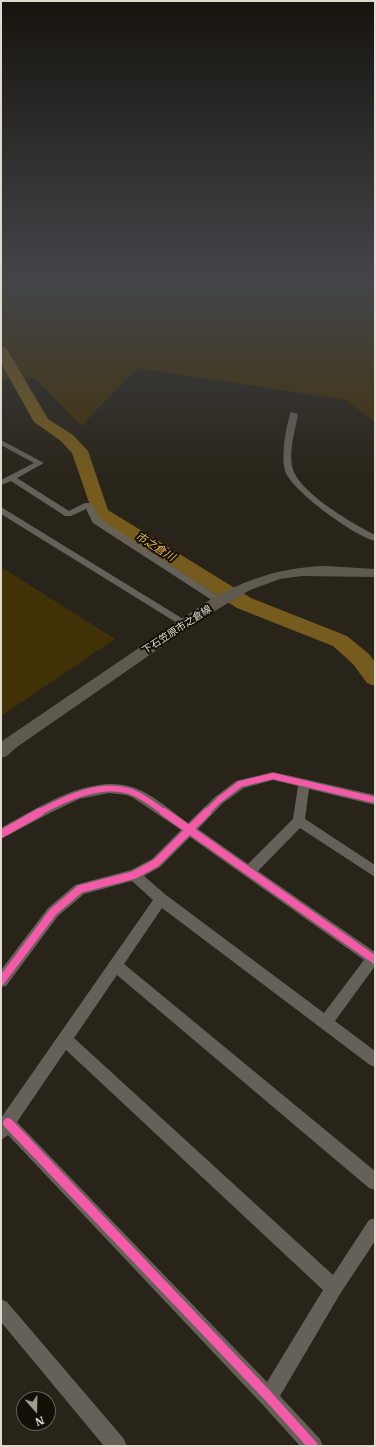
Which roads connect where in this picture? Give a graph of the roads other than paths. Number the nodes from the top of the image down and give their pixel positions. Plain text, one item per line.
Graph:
1 (294, 414) dead end
2 (1, 442) edge
3 (11, 478) junction
4 (1, 484) edge
5 (1, 510) edge
6 (375, 538) edge
7 (375, 573) edge
8 (221, 602) junction
9 (185, 624) junction
10 (1, 752) edge
11 (304, 783) junction
12 (375, 800) edge
13 (299, 821) junction
14 (189, 830) junction
15 (1, 834) edge
16 (250, 871) junction
17 (375, 872) edge
18 (134, 875) junction
19 (161, 898) junction
20 (374, 959) edge
21 (115, 965) junction
22 (1, 981) edge
23 (326, 1022) junction
24 (64, 1039) junction
25 (375, 1060) edge
26 (4, 1127) edge
27 (375, 1182) edge
28 (375, 1226) edge
29 (334, 1288) junction
30 (1, 1308) edge
31 (269, 1397) junction
32 (117, 1446) edge
33 (313, 1446) edge

1 - 6 street
2 - 3 street
3 - 4 street
3 - 8 street
5 - 9 street
7 - 8 main road, 下石笠原市之倉線
8 - 9 main road, 下石笠原市之倉線
9 - 10 main road, 下石笠原市之倉線
11 - 12 street
11 - 13 street
11 - 14 street
13 - 16 street
13 - 17 street
14 - 15 street
14 - 16 street
14 - 18 street
16 - 20 street
18 - 19 street
18 - 22 street
19 - 21 street
19 - 23 street
20 - 23 street
21 - 24 street
21 - 27 street
23 - 25 street
24 - 26 street
24 - 29 street
26 - 31 street
28 - 29 street
29 - 31 street
30 - 32 street
31 - 33 street

